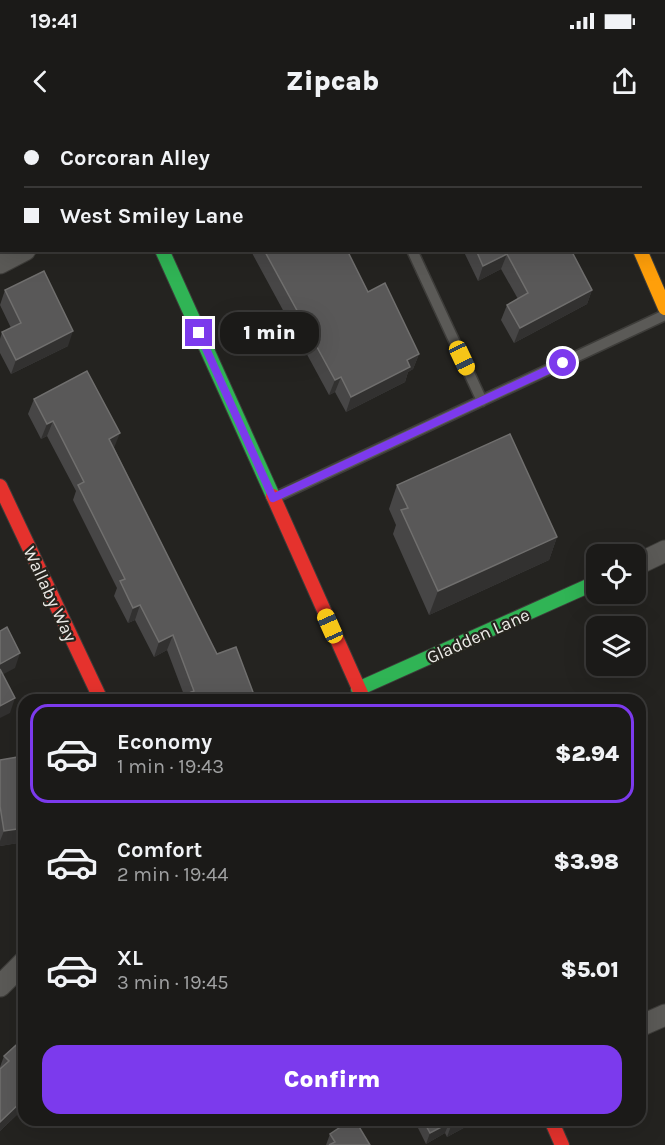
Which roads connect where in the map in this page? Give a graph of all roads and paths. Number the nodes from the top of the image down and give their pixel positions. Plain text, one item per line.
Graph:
1 (21, 252) edge
2 (163, 252) edge
3 (413, 252) edge
4 (641, 252) edge
5 (0, 263) edge
6 (665, 308) edge
7 (665, 315) edge
8 (482, 401) junction
9 (0, 486) edge
10 (273, 498) junction
11 (665, 552) edge
12 (646, 560) edge
13 (586, 587) edge
14 (98, 694) edge
15 (361, 694) edge
16 (363, 694) edge
17 (18, 968) edge
18 (0, 986) edge
19 (665, 1015) edge
20 (646, 1023) edge
21 (554, 1126) edge
22 (562, 1145) edge

1 - 5 street
2 - 10 street
3 - 8 lane
4 - 6 street
7 - 8 lane
8 - 10 lane
9 - 14 street, Wallaby Way
10 - 15 street
11 - 12 street
13 - 16 street, Gladden Lane
17 - 18 street
19 - 20 street
21 - 22 street

